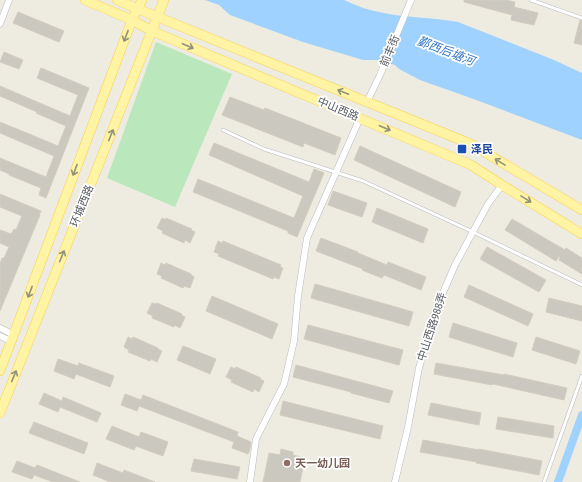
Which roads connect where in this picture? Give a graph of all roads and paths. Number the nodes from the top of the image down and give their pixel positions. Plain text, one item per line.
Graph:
1 (8, 0) edge
2 (85, 0) edge
3 (118, 0) edge
4 (142, 0) edge
5 (164, 0) edge
6 (411, 0) edge
7 (530, 0) edge
8 (138, 9) junction
9 (157, 16) junction
10 (582, 18) edge
11 (132, 20) junction
12 (0, 24) edge
13 (152, 31) junction
14 (367, 102) junction
15 (360, 118) junction
16 (223, 130) dead end
17 (336, 172) junction
18 (502, 185) junction
19 (582, 210) edge
20 (473, 232) junction
21 (582, 234) edge
22 (582, 285) edge
23 (0, 328) edge
24 (0, 336) edge
25 (12, 338) junction
26 (0, 371) edge
27 (582, 376) edge
28 (0, 413) edge
29 (250, 482) edge
30 (395, 482) edge
31 (544, 482) edge

1 - 12 street
2 - 11 main road, 中山西路
3 - 8 main road, 中山西路
4 - 8 main road, 环城西路
5 - 9 main road, 环城西路
6 - 14 street, 前丰街
7 - 10 lane
8 - 9 main road, 中山西路
8 - 11 main road, 环城西路
9 - 13 main road, 环城西路
14 -> 9 main road, 中山西路
11 - 13 main road, 中山西路
11 -> 25 main road, 环城西路
13 -> 15 main road, 中山西路
28 -> 13 main road, 环城西路
19 -> 14 main road, 中山西路
15 - 17 street
15 -> 18 main road, 中山西路
16 - 17 lane
17 - 20 lane
17 - 29 street
18 - 20 street, 中山西路988弄
18 -> 21 main road, 中山西路
20 - 22 lane
20 - 30 street, 中山西路988弄
23 - 25 street
24 - 25 street
25 - 26 main road, 环城西路
27 - 31 lane

